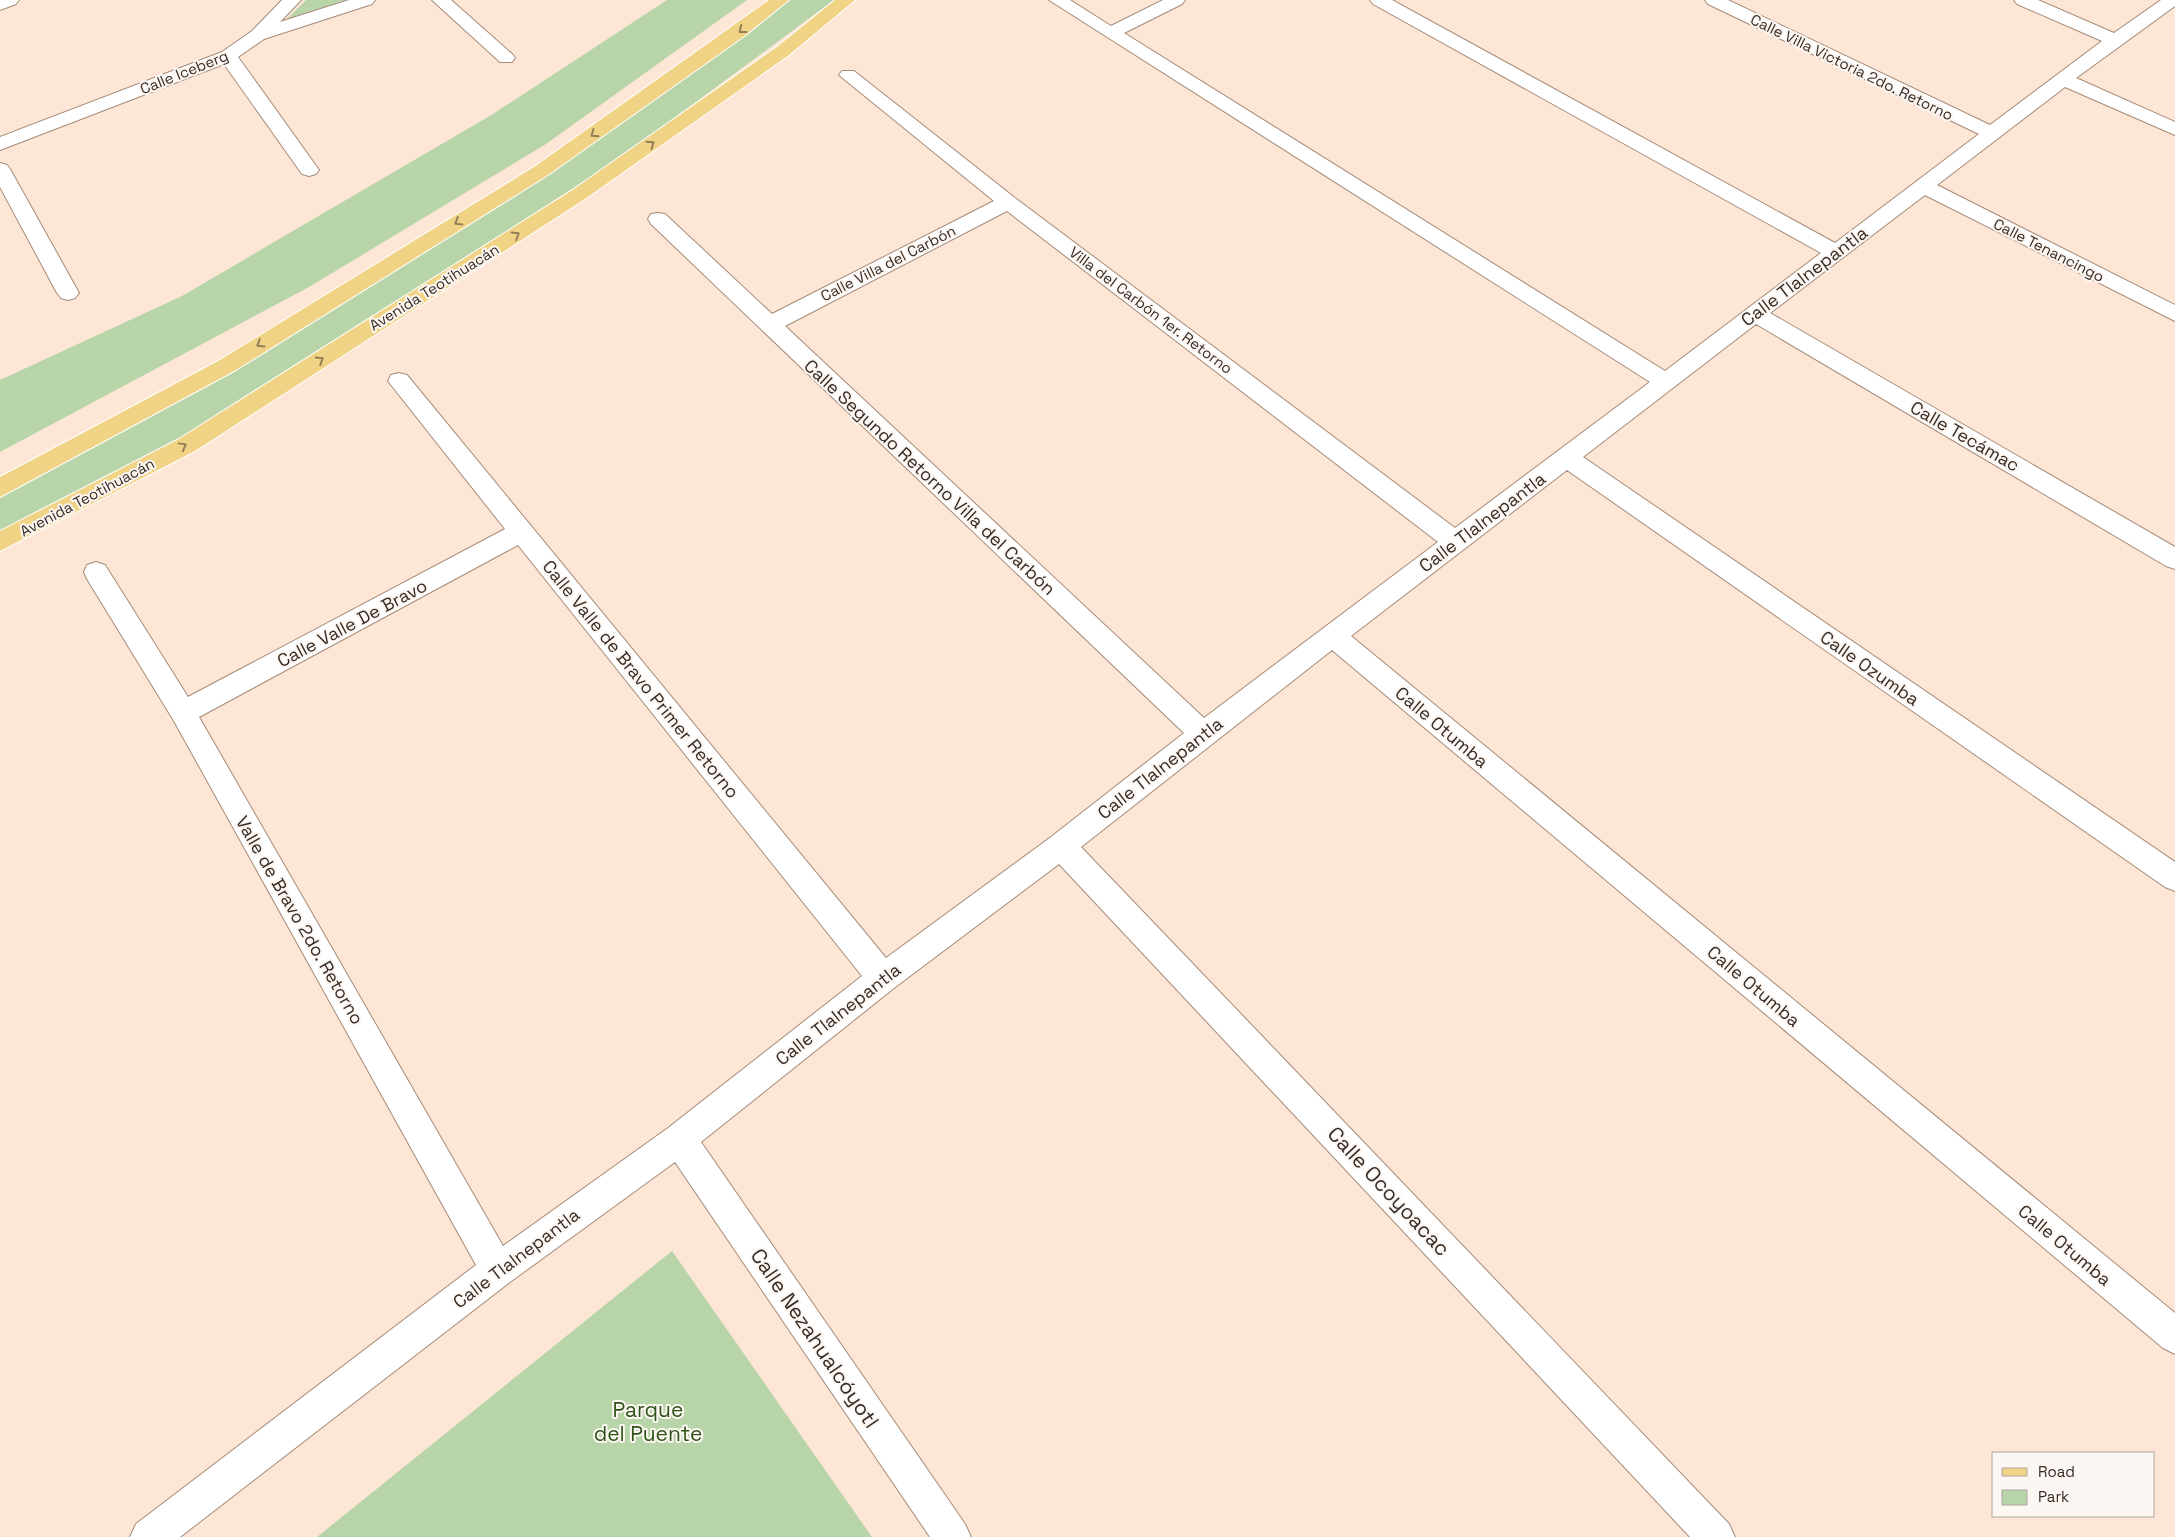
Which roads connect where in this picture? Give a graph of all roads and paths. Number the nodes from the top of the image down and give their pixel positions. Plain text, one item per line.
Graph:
1 (10, 0) edge
2 (292, 0) edge
3 (366, 0) edge
4 (441, 0) edge
5 (780, 0) edge
6 (846, 0) edge
7 (1058, 0) edge
8 (1176, 0) edge
9 (1379, 0) edge
10 (1714, 0) edge
11 (2023, 0) edge
12 (2172, 0) edge
13 (0, 5) edge
14 (1111, 33) junction
15 (258, 35) junction
16 (2115, 40) junction
17 (228, 56) junction
18 (506, 58) dead end
19 (848, 75) dead end
20 (2063, 79) junction
21 (2175, 130) edge
22 (1991, 133) junction
23 (0, 144) edge
24 (0, 169) edge
25 (309, 170) dead end
26 (1923, 186) junction
27 (1008, 202) junction
28 (658, 219) dead end
29 (1836, 252) junction
30 (68, 293) dead end
31 (1755, 314) junction
32 (2175, 314) edge
33 (769, 324) junction
34 (399, 381) dead end
35 (1666, 382) junction
36 (1566, 457) junction
37 (0, 488) edge
38 (521, 532) junction
39 (0, 542) edge
40 (1456, 542) junction
41 (2175, 559) edge
42 (96, 572) dead end
43 (1332, 635) junction
44 (183, 714) junction
45 (1203, 734) junction
46 (1062, 846) junction
47 (2175, 878) edge
48 (883, 978) junction
49 (679, 1139) junction
50 (498, 1270) junction
51 (2175, 1336) edge
52 (149, 1537) edge
53 (952, 1537) edge
54 (1716, 1537) edge

1 - 13 street
2 - 15 street
3 - 15 street, Calle Iceberg
4 - 18 street
5 -> 37 main road
39 -> 6 main road, Avenida Teotihuacán
7 - 14 street
8 - 14 street
9 - 29 street
10 - 22 street, Calle Villa Victoria 2do. Retorno
11 - 16 street
12 - 16 street, Calle Tlalnepantla
14 - 35 street
15 - 17 street, Calle Iceberg
16 - 20 street, Calle Tlalnepantla
17 - 23 street, Calle Iceberg
17 - 25 street
19 - 27 street, Villa del Carbón 1er. Retorno
20 - 21 street
20 - 22 street, Calle Tlalnepantla
22 - 26 street, Calle Tlalnepantla
24 - 30 street
26 - 29 street, Calle Tlalnepantla
26 - 32 street, Calle Tenancingo
27 - 33 street, Calle Villa del Carbón
27 - 40 street, Villa del Carbón 1er. Retorno
28 - 33 street, Calle Segundo Retorno Villa del Carbón
29 - 31 street, Calle Tlalnepantla
31 - 35 street, Calle Tlalnepantla
31 - 41 street, Calle Tecámac
33 - 45 street, Calle Segundo Retorno Villa del Carbón
34 - 38 street, Calle Valle de Bravo Primer Retorno
35 - 36 street, Calle Tlalnepantla
36 - 40 street, Calle Tlalnepantla
36 - 47 street, Calle Ozumba
38 - 44 street, Calle Valle De Bravo
38 - 48 street, Calle Valle de Bravo Primer Retorno
40 - 43 street, Calle Tlalnepantla
42 - 44 street, Valle de Bravo 2do. Retorno
43 - 45 street, Calle Tlalnepantla
43 - 51 street, Calle Otumba
44 - 50 street, Valle de Bravo 2do. Retorno
45 - 46 street, Calle Tlalnepantla
46 - 48 street, Calle Tlalnepantla
46 - 54 street, Calle Ocoyoacac
48 - 49 street, Calle Tlalnepantla
49 - 50 street, Calle Tlalnepantla
49 - 53 street, Calle Nezahualcóyotl
50 - 52 street, Calle Tlalnepantla

